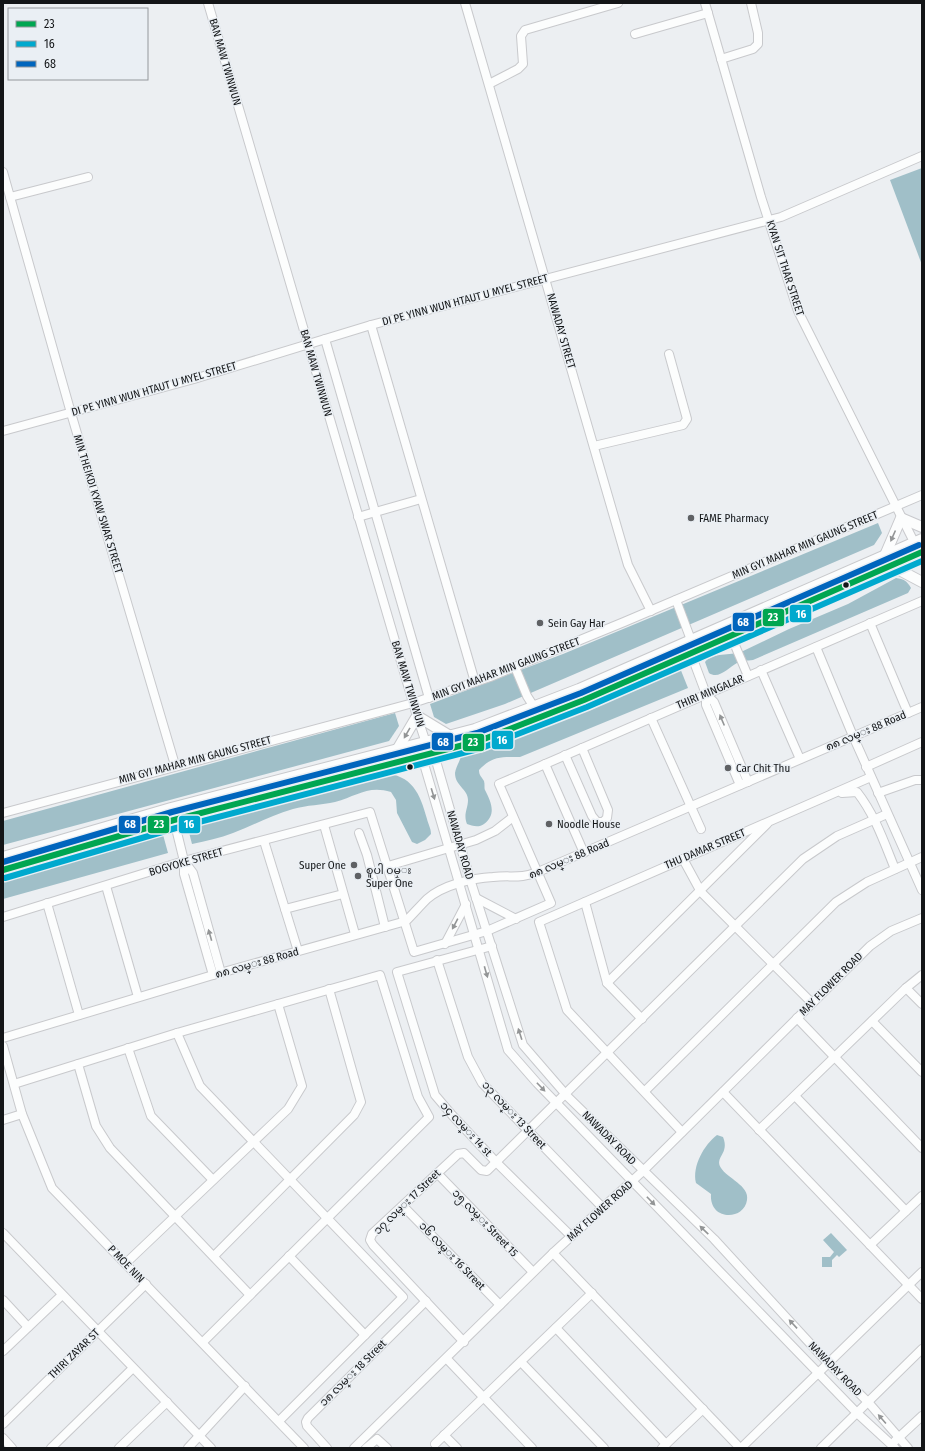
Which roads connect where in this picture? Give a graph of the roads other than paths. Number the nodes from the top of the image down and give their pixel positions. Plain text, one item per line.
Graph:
1 (208, 3) edge
2 (465, 3) edge
3 (618, 3) edge
4 (705, 3) edge
5 (751, 3) edge
6 (708, 13) junction
7 (635, 34) dead end
8 (721, 59) junction
9 (488, 84) junction
10 (922, 156) edge
11 (3, 172) edge
12 (88, 177) dead end
13 (10, 196) junction
14 (768, 220) junction
15 (546, 278) junction
16 (371, 325) junction
17 (324, 339) junction
18 (307, 344) junction
19 (669, 354) dead end
20 (71, 413) junction
21 (3, 432) edge
22 (594, 446) junction
23 (922, 495) edge
24 (421, 499) junction
25 (896, 506) junction
26 (375, 512) junction
27 (358, 517) junction
28 (901, 518) junction
29 (922, 527) edge
30 (918, 540) edge
31 (886, 553) junction
32 (921, 556) edge
33 (890, 565) junction
34 (922, 582) edge
35 (922, 601) edge
36 (677, 603) junction
37 (651, 611) junction
38 (870, 623) junction
39 (731, 636) junction
40 (691, 640) junction
41 (816, 647) junction
42 (691, 654) junction
43 (516, 668) junction
44 (761, 670) junction
45 (748, 676) junction
46 (475, 682) junction
47 (706, 694) junction
48 (429, 698) junction
49 (413, 703) junction
50 (534, 707) junction
51 (922, 707) edge
52 (908, 712) junction
53 (417, 716) junction
54 (652, 718) junction
55 (450, 736) junction
56 (853, 736) junction
57 (730, 739) junction
58 (922, 742) edge
59 (426, 743) junction
60 (722, 743) junction
61 (582, 748) junction
62 (397, 750) junction
63 (434, 754) junction
64 (565, 755) junction
65 (422, 757) junction
66 (800, 759) junction
67 (545, 764) junction
68 (175, 765) junction
69 (866, 767) junction
70 (871, 778) junction
71 (922, 780) edge
72 (748, 782) junction
73 (740, 785) junction
74 (878, 793) junction
75 (834, 794) junction
76 (691, 806) junction
77 (171, 808) junction
78 (3, 813) edge
79 (887, 814) junction
80 (513, 817) junction
81 (174, 820) junction
82 (875, 820) junction
83 (771, 821) junction
84 (324, 825) junction
85 (701, 829) dead end
86 (358, 833) dead end
87 (264, 841) junction
88 (460, 845) junction
89 (450, 848) junction
90 (584, 852) junction
91 (3, 857) edge
92 (922, 857) edge
93 (683, 859) junction
94 (184, 861) junction
95 (909, 862) junction
96 (388, 866) junction
97 (895, 869) junction
98 (3, 870) edge
99 (538, 872) junction
100 (470, 879) junction
101 (460, 882) junction
102 (106, 886) junction
103 (922, 890) edge
104 (701, 892) junction
105 (343, 894) junction
106 (476, 898) junction
107 (585, 902) junction
108 (47, 903) junction
109 (466, 904) junction
110 (285, 909) junction
111 (3, 916) edge
112 (922, 918) edge
113 (516, 919) junction
114 (406, 921) junction
115 (736, 926) junction
116 (385, 927) junction
117 (487, 931) junction
118 (355, 934) junction
119 (475, 935) junction
120 (445, 944) junction
121 (492, 946) junction
122 (480, 950) junction
123 (298, 951) junction
124 (437, 960) junction
125 (773, 963) junction
126 (217, 974) junction
127 (922, 975) edge
128 (607, 983) junction
129 (906, 988) junction
130 (329, 989) junction
131 (138, 998) junction
132 (812, 1003) junction
133 (278, 1004) junction
134 (922, 1004) edge
135 (79, 1015) junction
136 (797, 1018) junction
137 (642, 1019) junction
138 (872, 1021) junction
139 (177, 1033) junction
140 (3, 1038) edge
141 (3, 1046) edge
142 (128, 1048) junction
143 (608, 1052) junction
144 (835, 1057) junction
145 (78, 1064) junction
146 (922, 1072) edge
147 (14, 1084) junction
148 (645, 1091) junction
149 (723, 1092) junction
150 (566, 1095) junction
151 (795, 1096) junction
152 (557, 1104) junction
153 (22, 1114) junction
154 (3, 1120) edge
155 (527, 1130) junction
156 (759, 1130) junction
157 (682, 1132) junction
158 (253, 1142) junction
159 (922, 1148) edge
160 (496, 1162) junction
161 (643, 1172) junction
162 (437, 1173) junction
163 (213, 1180) junction
164 (290, 1180) junction
165 (632, 1181) junction
166 (922, 1196) edge
167 (403, 1206) junction
168 (603, 1208) junction
169 (906, 1211) junction
170 (176, 1216) junction
171 (327, 1219) junction
172 (3, 1233) edge
173 (571, 1236) junction
174 (870, 1245) junction
175 (553, 1253) junction
176 (214, 1256) junction
177 (289, 1256) junction
178 (126, 1263) junction
179 (533, 1272) junction
180 (922, 1272) edge
181 (146, 1284) junction
182 (909, 1285) junction
183 (592, 1293) junction
184 (62, 1295) junction
185 (250, 1295) junction
186 (922, 1299) edge
187 (3, 1300) edge
188 (426, 1301) junction
189 (500, 1305) junction
190 (28, 1327) junction
191 (556, 1328) junction
192 (98, 1331) junction
193 (365, 1335) junction
194 (202, 1342) junction
195 (464, 1342) junction
196 (922, 1349) edge
197 (3, 1352) edge
198 (447, 1359) junction
199 (521, 1362) junction
200 (828, 1363) junction
201 (133, 1368) junction
202 (818, 1373) junction
203 (245, 1386) junction
204 (484, 1397) junction
205 (167, 1402) junction
206 (868, 1402) junction
207 (703, 1409) junction
208 (857, 1413) junction
209 (922, 1416) edge
210 (279, 1421) junction
211 (3, 1424) edge
212 (444, 1435) junction
213 (200, 1437) junction
214 (3, 1438) edge
215 (898, 1438) junction
216 (435, 1444) dead end
217 (664, 1446) edge
218 (891, 1447) edge
219 (12, 1448) edge
220 (51, 1448) edge
221 (119, 1448) edge
222 (188, 1448) edge
223 (211, 1448) edge
224 (304, 1448) edge
225 (327, 1448) edge
226 (354, 1448) edge
227 (366, 1448) edge
228 (387, 1448) edge
229 (458, 1448) edge
230 (532, 1448) edge
231 (604, 1448) edge
232 (741, 1448) edge
233 (821, 1448) edge
234 (908, 1448) edge

1 - 18 street, BAN MAW TWINWUN
2 - 9 street, NAWADAY STREET
3 - 9 street
4 - 6 street, KYAN SIT THAR STREET
5 - 8 street
6 - 7 street
6 - 8 street, KYAN SIT THAR STREET
8 - 14 street, KYAN SIT THAR STREET
9 - 15 street, NAWADAY STREET
10 - 14 street, DI PE YINN WUN HTAUT U MYEL STREET
11 - 13 street, MIN THEIKDI KYAW SWAR STREET
12 - 13 street
13 - 20 street, MIN THEIKDI KYAW SWAR STREET
14 - 15 street, DI PE YINN WUN HTAUT U MYEL STREET
14 - 25 street, KYAN SIT THAR STREET
15 - 16 street, DI PE YINN WUN HTAUT U MYEL STREET
15 - 22 street, NAWADAY STREET
16 - 17 street, DI PE YINN WUN HTAUT U MYEL STREET
16 - 24 street
17 - 18 street, DI PE YINN WUN HTAUT U MYEL STREET
17 - 26 street
18 - 20 street, DI PE YINN WUN HTAUT U MYEL STREET
18 - 27 street, BAN MAW TWINWUN
19 - 22 street
20 - 21 street, DI PE YINN WUN HTAUT U MYEL STREET
20 - 68 street, MIN THEIKDI KYAW SWAR STREET
22 - 37 street, NAWADAY STREET
23 - 25 street, MIN GYI MAHAR MIN GAUNG STREET
24 - 26 street
24 - 46 street
25 - 28 street, KYAN SIT THAR STREET
25 - 36 street, MIN GYI MAHAR MIN GAUNG STREET
26 - 27 street
26 - 48 street
27 - 49 street, BAN MAW TWINWUN
28 - 29 main road
28 - 30 street, KYAN SIT THAR STREET
28 -> 31 main road
30 - 31 main road
30 - 32 main road
31 - 40 main road
32 - 33 main road
33 - 34 main road
33 - 39 main road
35 - 38 street, THIRI MINGALAR
36 - 37 street, MIN GYI MAHAR MIN GAUNG STREET
36 - 40 street
37 - 43 street, MIN GYI MAHAR MIN GAUNG STREET
38 - 41 street, THIRI MINGALAR
38 - 52 street
39 - 42 main road
39 - 45 street
40 - 50 main road
41 - 44 street, THIRI MINGALAR
41 - 56 street
42 - 47 street
42 - 63 main road
43 - 46 street, MIN GYI MAHAR MIN GAUNG STREET
43 - 50 street
44 - 45 street, THIRI MINGALAR
44 - 66 street
45 - 47 street, THIRI MINGALAR
46 - 48 street, MIN GYI MAHAR MIN GAUNG STREET
47 - 54 street, THIRI MINGALAR
57 -> 47 street
47 - 60 street
48 - 49 street, MIN GYI MAHAR MIN GAUNG STREET
49 - 53 street, BAN MAW TWINWUN
49 - 68 street, MIN GYI MAHAR MIN GAUNG STREET
50 - 55 main road
51 - 52 street, ၈၈ လမ္း 88 Road
52 - 56 street, ၈၈ လမ္း 88 Road
53 - 55 main road
53 - 59 street, BAN MAW TWINWUN
53 -> 62 main road
54 - 61 street, THIRI MINGALAR
54 - 76 street
55 - 59 main road
56 - 66 street, ၈၈ လမ္း 88 Road
56 - 69 street
57 - 60 street
57 - 72 street
58 - 69 street
59 - 62 main road
59 - 63 street, BAN MAW TWINWUN
59 - 65 street
60 - 73 street
61 - 64 street, THIRI MINGALAR
61 - 64 street
62 - 77 main road
63 - 65 main road
63 - 88 street, NAWADAY ROAD
64 - 67 street, THIRI MINGALAR
65 - 81 main road
65 -> 89 street, NAWADAY ROAD
66 - 72 street, ၈၈ လမ္း 88 Road
67 - 80 street, THIRI MINGALAR
67 - 90 street
68 - 78 street, MIN GYI MAHAR MIN GAUNG STREET
69 - 70 street
70 - 74 street
70 - 75 street, THU DAMAR STREET
71 - 74 street
72 - 73 street, ၈၈ လမ္း 88 Road
73 - 76 street, ၈၈ လမ္း 88 Road
74 - 79 street
75 - 82 street
75 - 83 street, THU DAMAR STREET
76 - 85 street
76 - 90 street, ၈၈ လမ္း 88 Road
77 - 81 street
77 - 91 main road
79 - 82 street
79 - 95 street
80 - 88 street
80 - 99 street
81 - 94 street
81 - 98 main road
82 - 97 street
82 - 115 street
83 - 93 street, THU DAMAR STREET
83 - 104 street
84 - 87 street, BOGYOKE STREET
84 - 96 street, BOGYOKE STREET
84 - 105 street
86 - 116 street
87 - 94 street, BOGYOKE STREET
87 - 110 street
88 - 89 street
88 - 100 street, NAWADAY ROAD
89 - 96 street
89 - 101 street, NAWADAY ROAD
90 - 99 street, ၈၈ လမ္း 88 Road
92 - 95 street
93 - 104 street
93 - 107 street, THU DAMAR STREET
94 - 102 street, BOGYOKE STREET
94 - 126 street
95 - 97 street
95 - 103 street
96 - 114 street
97 - 125 street
99 - 100 street, ၈၈ လမ္း 88 Road
99 - 113 street
100 - 101 street, ၈၈ လမ္း 88 Road
100 - 106 street, NAWADAY ROAD
101 - 109 street, NAWADAY ROAD
101 - 114 street, ၈၈ လမ္း 88 Road
102 - 108 street, BOGYOKE STREET
102 - 131 street
104 - 115 street
104 - 128 street
105 - 110 street
105 - 118 street
106 - 113 street
106 - 117 street, NAWADAY ROAD
107 - 128 street
107 - 143 street, THU DAMAR STREET
108 - 111 street, BOGYOKE STREET
108 - 135 street
109 - 119 street, NAWADAY ROAD
109 -> 120 street
110 - 123 street
112 - 132 street, MAY FLOWER ROAD
113 - 117 street
114 - 116 street, ၈၈ လမ္း 88 Road
114 - 120 street
115 - 125 street
115 - 137 street
116 - 118 street, ၈၈ လမ္း 88 Road
117 - 119 street
117 - 121 street, NAWADAY ROAD
118 - 123 street, ၈၈ လမ္း 88 Road
119 - 120 street
119 - 122 street, NAWADAY ROAD
121 - 122 street
150 -> 121 street, NAWADAY ROAD
122 - 124 street
122 -> 152 street, NAWADAY ROAD
123 - 126 street, ၈၈ လမ္း 88 Road
124 - 155 street, ၁၃ လမ္း 13 Street
124 - 160 street, ၁၄ လမ္း 14 st
125 - 132 street
125 - 148 street
126 - 131 street, ၈၈ လမ္း 88 Road
127 - 129 street
128 - 137 street
129 - 134 street
129 - 138 street
130 - 133 street
130 - 164 street
130 - 171 street
131 - 135 street, ၈၈ လမ္း 88 Road
132 - 136 street, MAY FLOWER ROAD
133 - 139 street
133 - 158 street
135 - 140 street, ၈၈ လမ္း 88 Road
136 - 144 street
136 - 149 street, MAY FLOWER ROAD
137 - 143 street
138 - 144 street
138 - 146 street
139 - 142 street
139 - 158 street
141 - 147 street, P MOE NIN
142 - 145 street
142 - 163 street
143 - 148 street
143 - 150 street
144 - 151 street
144 - 159 street
145 - 147 street
145 - 170 street
147 - 153 street, P MOE NIN
148 - 157 street
149 - 156 street
149 - 157 street, MAY FLOWER ROAD
150 - 152 street
150 - 161 street, NAWADAY ROAD
151 - 156 street
151 - 169 street
152 - 155 street
152 - 165 street, NAWADAY ROAD
153 - 154 street
153 - 178 street, P MOE NIN
155 - 160 street
155 - 168 street, ၁၃ လမ္း 13 Street
156 - 174 street
157 - 161 street, MAY FLOWER ROAD
158 - 163 street
158 - 164 street
160 - 162 street, ၁၇ လမ္း 17 Street
160 - 173 street, ၁၄ လမ္း 14 st
161 - 165 street, MAY FLOWER ROAD
200 -> 161 street, NAWADAY ROAD
162 - 167 street, ၁၇ လမ္း 17 Street
162 - 179 street, ၁၅ လမ္း Street 15
163 - 170 street
164 - 171 street
164 - 176 street
165 - 168 street, MAY FLOWER ROAD
165 -> 202 street, NAWADAY ROAD
166 - 169 street
167 - 188 street, ၁၇ လမ္း 17 Street
167 - 189 street, ၁၆ လမ္း 16 Street
168 - 173 street, MAY FLOWER ROAD
169 - 174 street
170 - 176 street
170 - 178 street
171 - 177 street
171 - 193 street
172 - 184 street
173 - 175 street, MAY FLOWER ROAD
174 - 182 street
175 - 179 street, MAY FLOWER ROAD
175 - 183 street
176 - 185 street
177 - 185 street
177 - 193 street
178 - 181 street, P MOE NIN
179 - 189 street, MAY FLOWER ROAD
180 - 182 street
181 - 192 street, THIRI ZAYAR ST
181 - 194 street, P MOE NIN
182 - 186 street
182 - 200 street
183 - 191 street
183 - 207 street
184 - 190 street
184 - 192 street
185 - 194 street
187 - 190 street
188 - 195 street, ၁၇ လမ္း 17 Street
188 - 225 street, ၁၈ လမ္း 18 Street
189 - 195 street, MAY FLOWER ROAD
190 - 197 street
191 - 199 street
191 - 217 street
192 - 201 street
192 - 211 street, THIRI ZAYAR ST
193 - 210 street
194 - 203 street, P MOE NIN
195 - 198 street, MAY FLOWER ROAD
196 - 206 street
198 - 204 street
198 - 226 street, MAY FLOWER ROAD
199 - 204 street
199 - 231 street
200 - 202 street
200 - 206 street, NAWADAY ROAD
201 - 205 street
201 - 220 street
202 - 208 street, NAWADAY ROAD
202 - 232 street
203 - 210 street, P MOE NIN
203 - 213 street
204 - 212 street
204 - 230 street
205 - 213 street
205 - 221 street
206 - 208 street
215 -> 206 street, NAWADAY ROAD
207 - 217 street
207 - 232 street
208 - 218 street, NAWADAY ROAD
208 - 233 street
209 - 215 street
210 - 224 street, P MOE NIN
212 - 216 street
212 - 229 street
213 - 222 street
213 - 223 street
214 - 219 street
215 - 218 street
215 - 234 street, NAWADAY ROAD
227 - 228 street

